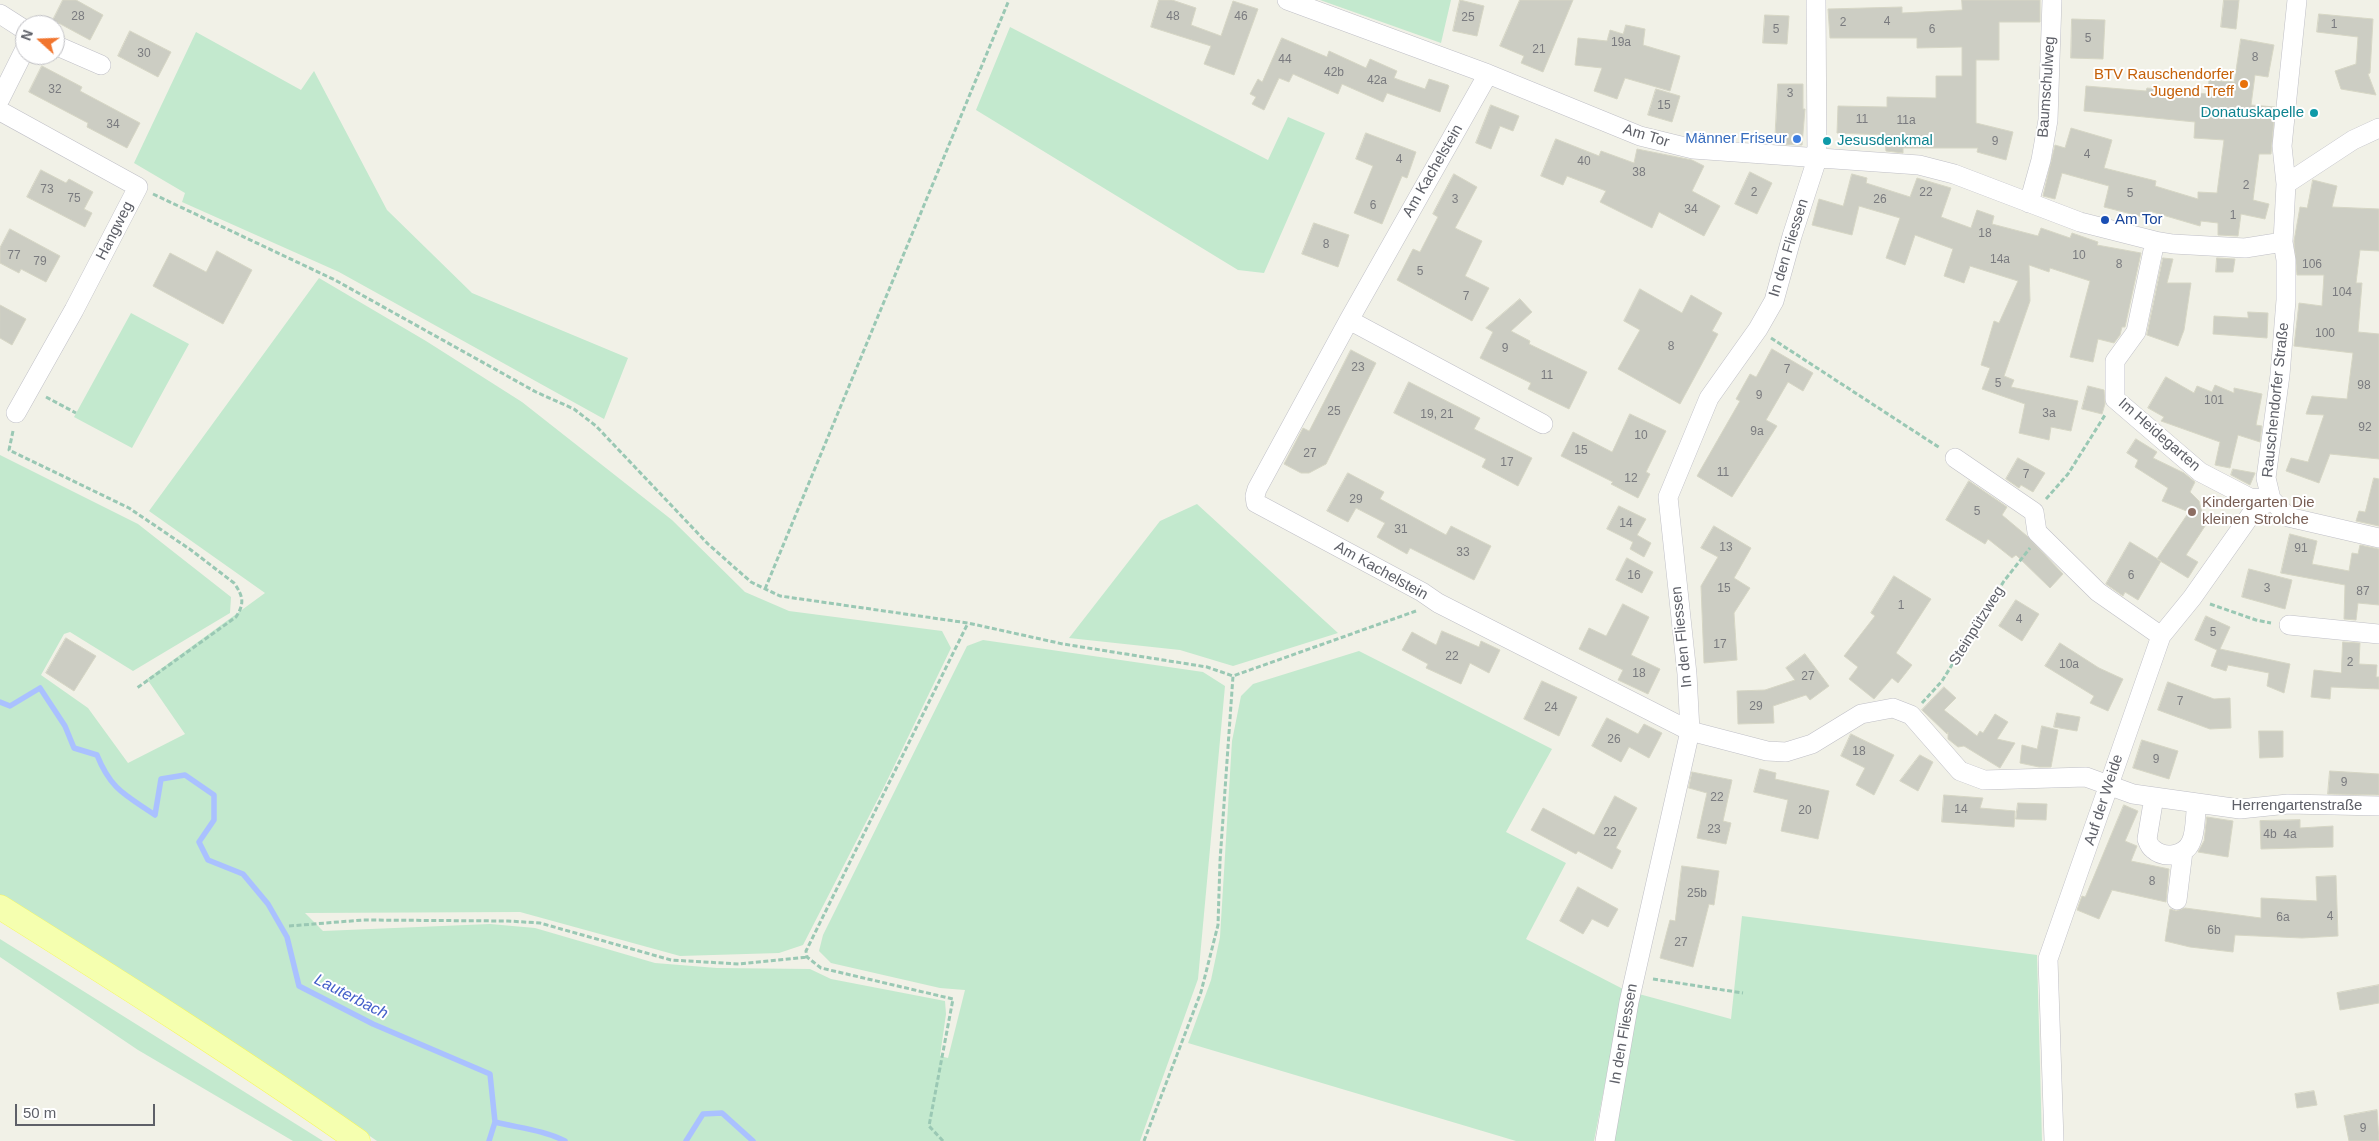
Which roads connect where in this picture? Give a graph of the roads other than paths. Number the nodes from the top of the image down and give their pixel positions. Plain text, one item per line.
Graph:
1 (1288, 0) edge
2 (1816, 0) edge
3 (2052, 0) edge
4 (2297, 0) edge
5 (0, 14) edge
6 (15, 24) edge
7 (65, 49) edge
8 (17, 65) edge
9 (101, 65) dead end
10 (1488, 74) junction
11 (0, 99) edge
12 (0, 111) edge
13 (2379, 128) edge
14 (1817, 159) junction
15 (2286, 184) junction
16 (2029, 203) junction
17 (2155, 241) junction
18 (2283, 242) junction
19 (1348, 320) junction
20 (16, 413) road end
21 (1544, 424) dead end
22 (1955, 458) road end
23 (2271, 499) junction
24 (2379, 538) edge
25 (2289, 625) road end
26 (2379, 634) edge
27 (2161, 636) junction
28 (1690, 731) junction
29 (2108, 784) junction
30 (2154, 797) junction
31 (2197, 803) junction
32 (2379, 806) edge
33 (2184, 851) junction
34 (2176, 900) dead end
35 (0, 907) edge
36 (358, 1141) edge
37 (1605, 1141) edge
38 (2054, 1141) edge

1 - 10 street, Am Tor
2 - 14 street, In den Fliessen
3 - 16 street, Baumschulweg
4 - 15 street, Rauschendorfer Straße
5 - 6 street
7 - 9 street
8 - 11 street
10 - 14 street, Am Tor
10 - 19 street, Am Kachelstein
12 - 20 street, Hangweg
13 - 15 street
14 - 16 street, Am Tor
14 - 28 street, In den Fliessen
15 - 18 street, Rauschendorfer Straße
16 - 17 street, Am Tor
17 - 18 street, Am Tor
17 - 23 street, Im Heidegarten
18 - 23 street, Rauschendorfer Straße
19 - 21 street
19 - 28 street, Am Kachelstein
22 - 27 street
23 - 24 street, Rauschendorfer Straße
23 - 27 street, Auf der Weide
25 - 26 street
27 - 29 street, Auf der Weide
28 - 29 street, Herrengartenstraße
28 - 37 street, In den Fliessen
29 - 30 street, Herrengartenstraße
29 - 38 street, Auf der Weide
30 - 31 street, Herrengartenstraße
30 - 33 street
31 - 32 street, Herrengartenstraße
31 - 33 street
33 - 34 street
35 - 36 main road

